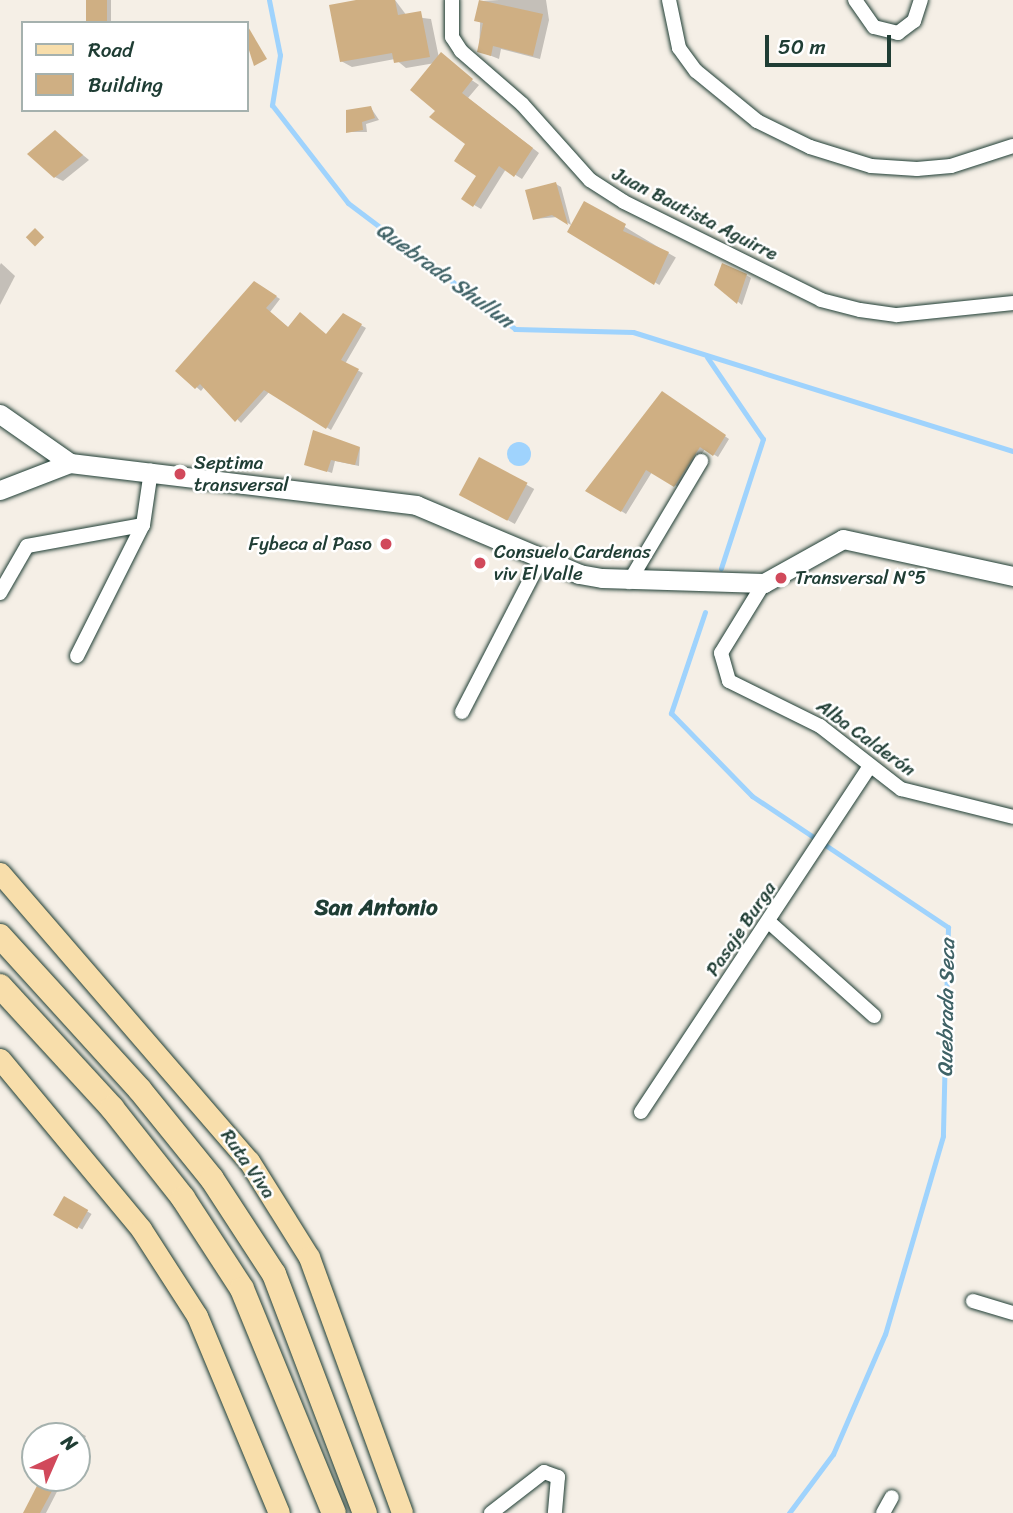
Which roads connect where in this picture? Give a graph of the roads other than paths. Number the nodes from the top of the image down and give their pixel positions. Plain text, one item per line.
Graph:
1 (452, 0) edge
2 (669, 0) edge
3 (855, 0) edge
4 (921, 0) edge
5 (1013, 146) edge
6 (1013, 303) edge
7 (0, 414) edge
8 (701, 461) dead end
9 (70, 463) junction
10 (151, 471) junction
11 (0, 491) edge
12 (143, 525) junction
13 (541, 559) junction
14 (1013, 576) edge
15 (629, 582) junction
16 (764, 583) junction
17 (0, 593) edge
18 (78, 656) dead end
19 (462, 712) dead end
20 (870, 766) junction
21 (1013, 817) edge
22 (0, 873) edge
23 (769, 922) junction
24 (0, 936) edge
25 (0, 986) edge
26 (874, 1016) dead end
27 (0, 1059) edge
28 (641, 1112) dead end
29 (973, 1301) dead end
30 (1013, 1313) edge
31 (892, 1497) dead end
32 (279, 1513) edge
33 (334, 1513) edge
34 (365, 1513) edge
35 (402, 1513) edge
36 (491, 1513) edge
37 (555, 1513) edge
38 (884, 1513) edge

1 - 6 street, Juan Bautista Aguirre
2 - 5 street
3 - 4 street
7 - 9 main road
8 - 15 street
9 - 10 main road
9 - 11 main road
10 - 12 street
10 - 13 main road
12 - 17 street
12 - 18 street
13 - 15 main road
13 - 19 street
14 - 16 main road
15 - 16 main road
16 - 20 street, Alba Calderón
20 - 21 street, Alba Calderón
20 - 23 street, Pasaje Burga
22 - 35 main road, Ruta Viva
23 - 26 street
23 - 28 street, Pasaje Burga
24 - 34 highway, Ruta Viva
25 - 33 highway
27 - 32 main road
29 - 30 street
31 - 38 street
36 - 37 street

